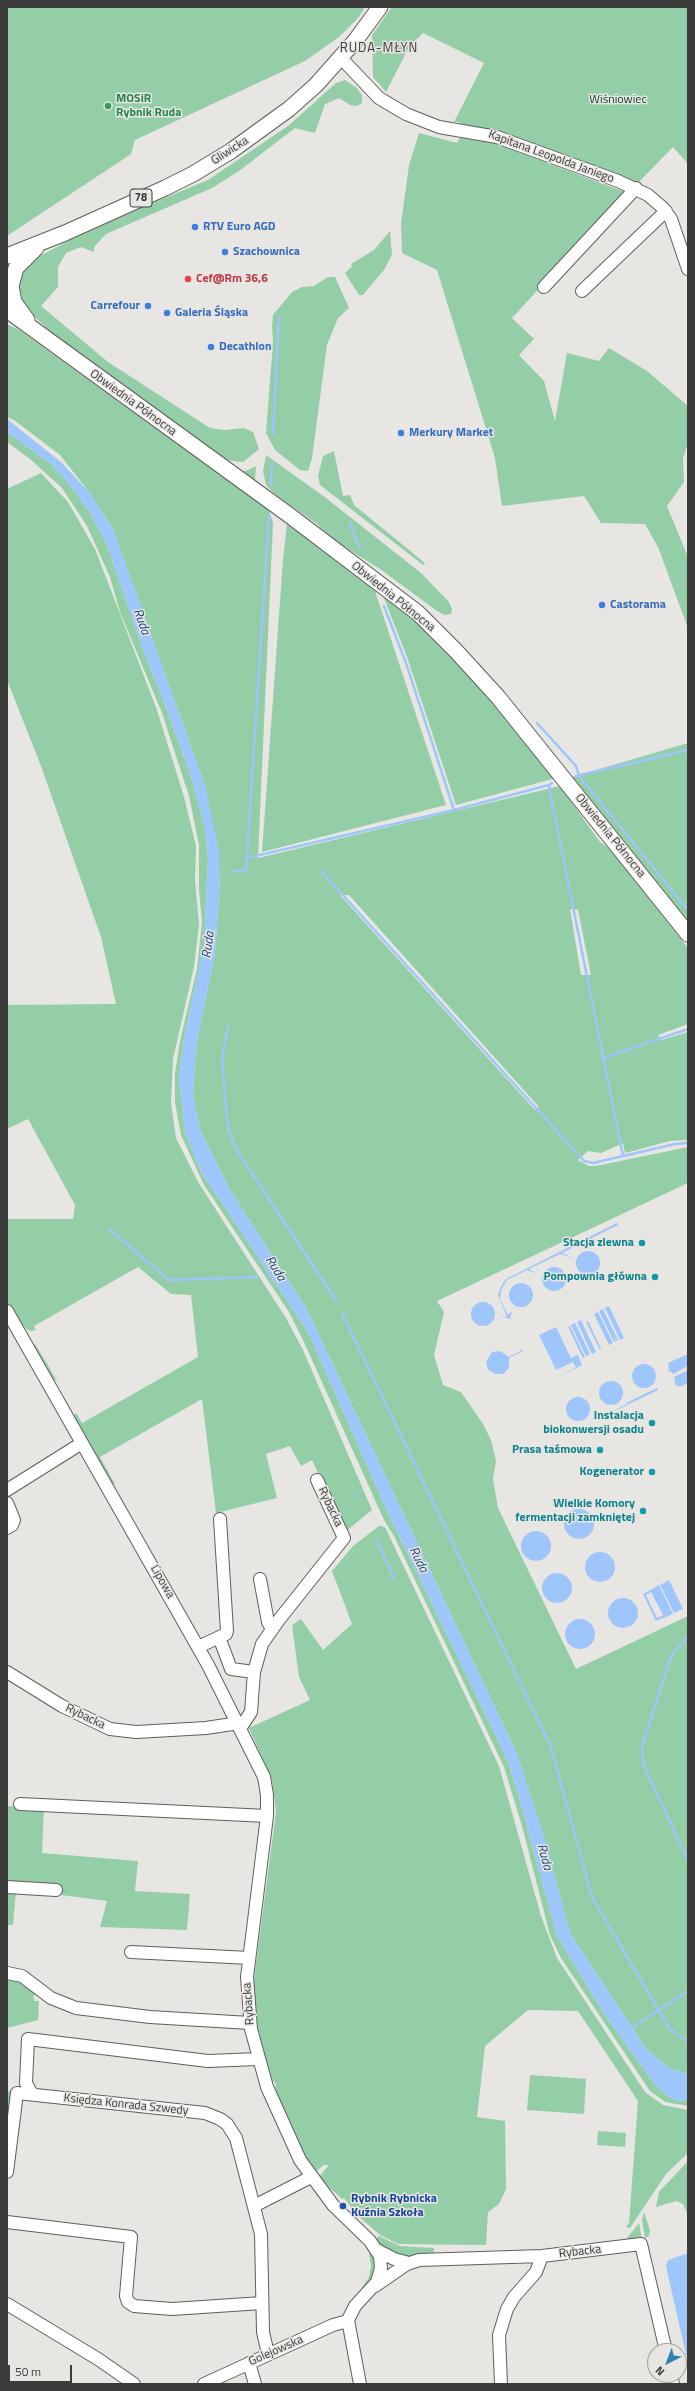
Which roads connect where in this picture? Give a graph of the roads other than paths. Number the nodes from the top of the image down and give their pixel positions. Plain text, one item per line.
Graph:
1 (380, 7) edge
2 (341, 58) junction
3 (636, 188) junction
4 (666, 211) junction
5 (42, 243) junction
6 (7, 248) edge
7 (7, 256) edge
8 (688, 265) edge
9 (7, 266) edge
10 (544, 287) dead end
11 (582, 291) dead end
12 (7, 301) edge
13 (7, 310) edge
14 (7, 316) edge
15 (33, 328) junction
16 (688, 934) edge
17 (7, 1311) edge
18 (82, 1443) junction
19 (317, 1480) dead end
20 (7, 1490) edge
21 (7, 1503) edge
22 (220, 1519) dead end
23 (7, 1528) edge
24 (260, 1579) dead end
25 (272, 1629) junction
26 (218, 1637) junction
27 (198, 1647) junction
28 (7, 1672) edge
29 (254, 1672) junction
30 (240, 1725) junction
31 (20, 1804) dead end
32 (267, 1816) junction
33 (7, 1887) edge
34 (56, 1890) dead end
35 (131, 1952) dead end
36 (249, 1958) junction
37 (7, 1973) edge
38 (250, 2023) junction
39 (258, 2059) junction
40 (32, 2094) junction
41 (7, 2172) edge
42 (311, 2177) junction
43 (254, 2206) junction
44 (7, 2222) edge
45 (377, 2250) junction
46 (542, 2256) junction
47 (409, 2263) junction
48 (374, 2287) junction
49 (262, 2303) junction
50 (7, 2304) edge
51 (348, 2321) junction
52 (664, 2343) edge
53 (268, 2354) junction
54 (249, 2363) junction
55 (134, 2384) edge
56 (204, 2384) edge
57 (255, 2384) edge
58 (360, 2384) edge
59 (501, 2384) edge

1 - 2 main road, Gliwicka / 78
2 - 3 street, Kapitana Leopolda Janiego
2 - 5 main road, Gliwicka / 78
3 - 4 street, Kapitana Leopolda Janiego
3 - 10 street
4 - 8 street, Kapitana Leopolda Janiego
4 - 11 street
5 - 6 main road
5 - 7 main road, Gliwicka / 78
5 - 9 main road, Gliwicka / 78
5 - 15 main road
12 - 15 main road, Obwiednia Północna
13 - 15 main road, Obwiednia Północna
14 - 15 main road
15 - 16 main road, Obwiednia Północna
17 - 18 street, Lipowa
18 - 20 street
18 - 27 street, Lipowa
19 - 25 street, Rybacka
21 - 23 street
22 - 26 street
24 - 25 street
25 - 29 street, Rybacka
26 - 27 street
26 - 29 street
27 - 30 street, Lipowa
28 - 30 street, Rybacka
29 - 30 street, Rybacka
30 - 32 street, Rybacka
31 - 32 street
32 - 36 street, Rybacka
33 - 34 street
35 - 36 street
36 - 38 street, Rybacka
37 - 38 street
38 - 39 street, Rybacka
39 - 40 street
39 - 42 street, Rybacka
40 - 41 street, Księdza Konrada Szwedy
40 - 43 street, Księdza Konrada Szwedy
42 - 43 street
42 - 45 street, Rybacka
43 - 49 street, Księdza Konrada Szwedy
44 - 49 street
45 - 47 street, Rybacka
45 - 48 street
46 - 47 street, Rybacka
46 - 52 street, Rybacka
46 - 59 street
47 - 48 street, Rybacka
48 - 51 street
49 - 53 street, Księdza Konrada Szwedy
50 - 55 street
51 - 53 street, Golejowska
51 - 58 street
53 - 54 street, Golejowska
54 - 56 street, Golejowska
54 - 57 street

